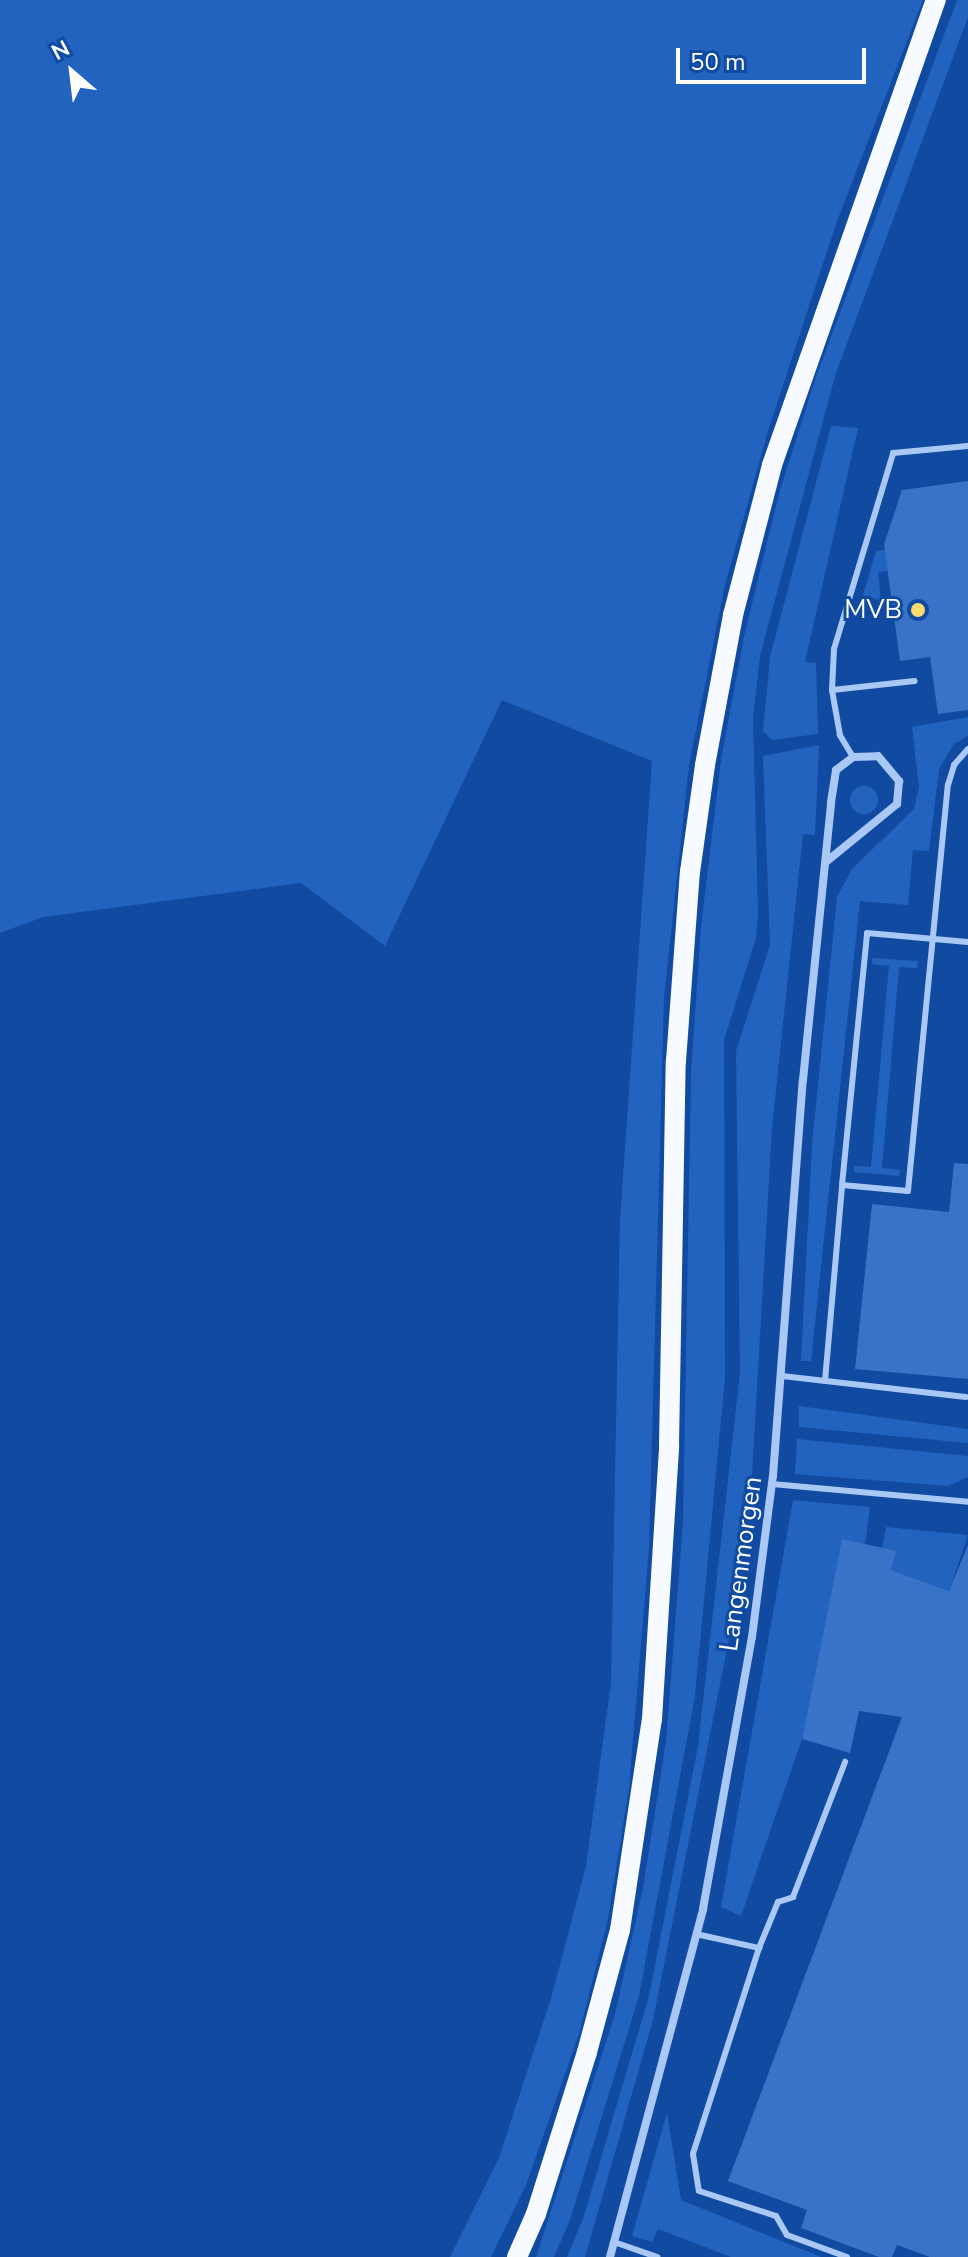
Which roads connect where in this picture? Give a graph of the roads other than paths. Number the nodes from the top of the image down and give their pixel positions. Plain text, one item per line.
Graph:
1 (936, 0) edge
2 (968, 446) edge
3 (915, 681) dead end
4 (832, 690) junction
5 (968, 749) edge
6 (853, 757) junction
7 (826, 862) junction
8 (931, 939) junction
9 (968, 942) edge
10 (842, 1185) junction
11 (782, 1376) junction
12 (825, 1381) junction
13 (966, 1397) dead end
14 (772, 1484) junction
15 (968, 1502) edge
16 (845, 1762) dead end
17 (696, 1934) junction
18 (759, 1948) junction
19 (614, 2242) junction
20 (517, 2257) edge
21 (610, 2257) edge
22 (657, 2257) edge
23 (847, 2257) edge

1 - 20 main road
2 - 4 lane
3 - 4 lane
4 - 6 lane
5 - 8 lane
6 - 7 street, Langenmorgen
6 - 7 street
7 - 11 street, Langenmorgen
8 - 9 lane
8 - 10 lane
8 - 10 lane
10 - 12 lane
11 - 12 lane
11 - 14 street, Langenmorgen
12 - 13 lane
14 - 15 lane
14 - 17 street, Langenmorgen
16 - 18 lane
17 - 18 lane
17 - 19 street, Langenmorgen
18 - 23 lane
19 - 21 street, Langenmorgen
19 - 22 lane

